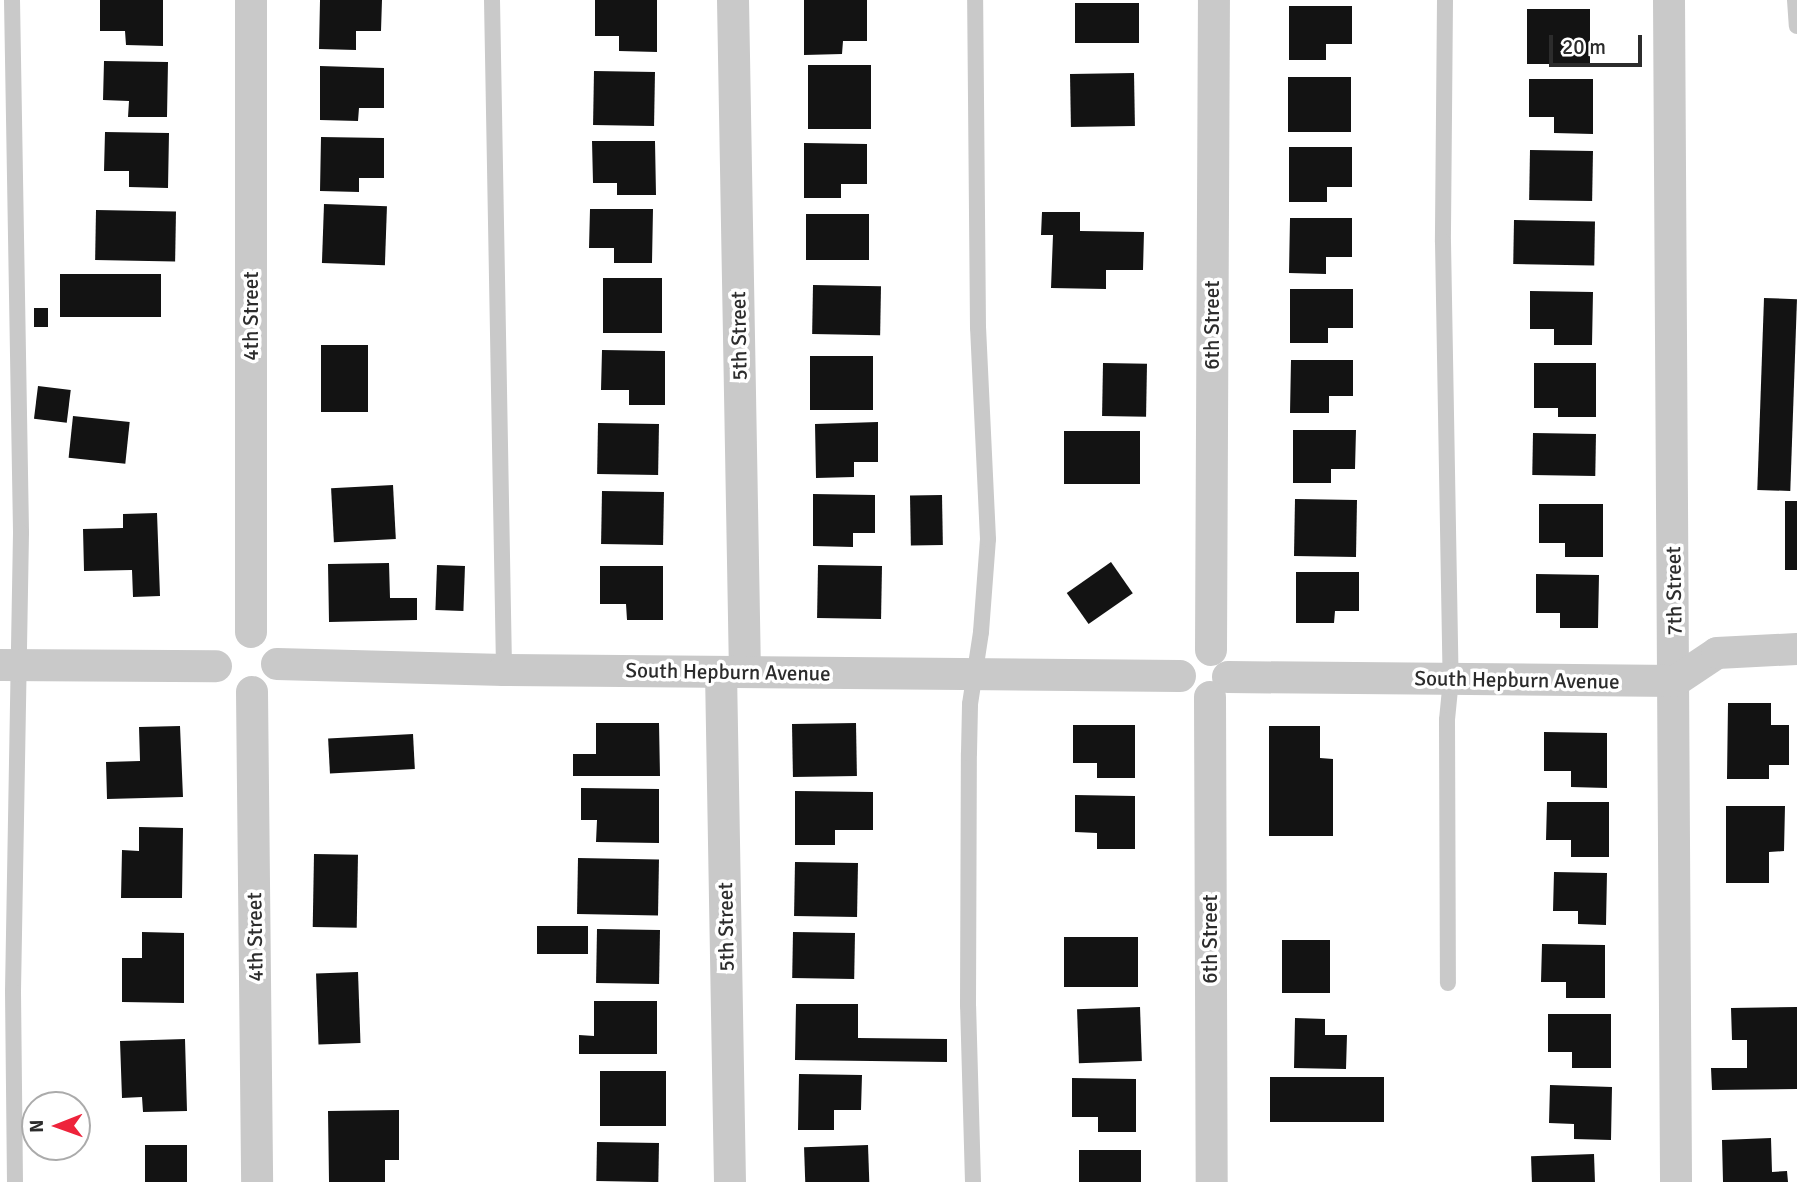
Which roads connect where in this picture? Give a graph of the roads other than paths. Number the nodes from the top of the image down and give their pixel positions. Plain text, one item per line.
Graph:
1 (12, 0) edge
2 (251, 0) edge
3 (492, 0) edge
4 (733, 0) edge
5 (975, 0) edge
6 (1214, 0) edge
7 (1445, 0) edge
8 (1669, 0) edge
9 (1795, 0) edge
10 (1797, 26) edge
11 (251, 632) junction
12 (1797, 649) edge
13 (1211, 650) junction
14 (276, 664) junction
15 (10, 665) edge
16 (216, 666) junction
17 (504, 670) junction
18 (733, 672) junction
19 (976, 675) junction
20 (1180, 676) junction
21 (1451, 679) junction
22 (1675, 681) junction
23 (1219, 687) junction
24 (252, 692) junction
25 (1448, 983) dead end
26 (15, 1182) edge
27 (257, 1182) edge
28 (730, 1182) edge
29 (973, 1182) edge
30 (1212, 1182) edge
31 (1676, 1182) edge

1 - 15 lane
2 - 11 street, 4th Street
3 - 17 lane
4 - 18 street, 5th Street
5 - 19 lane
6 - 13 street, 6th Street
7 - 21 lane
8 - 22 street, 7th Street
9 - 10 lane
11 - 14 street
11 - 16 street
12 - 22 street
13 - 20 street
13 - 23 street
14 - 17 street, South Hepburn Avenue
14 - 24 street
15 - 16 street
15 - 26 lane
16 - 24 street
17 - 18 street, South Hepburn Avenue
18 - 19 street, South Hepburn Avenue
18 - 28 street, 5th Street
19 - 20 street, South Hepburn Avenue
19 - 29 lane
20 - 23 street
21 - 22 street, South Hepburn Avenue
21 - 23 street, South Hepburn Avenue
21 - 25 lane
22 - 31 street, 7th Street
23 - 30 street, 6th Street
24 - 27 street, 4th Street

